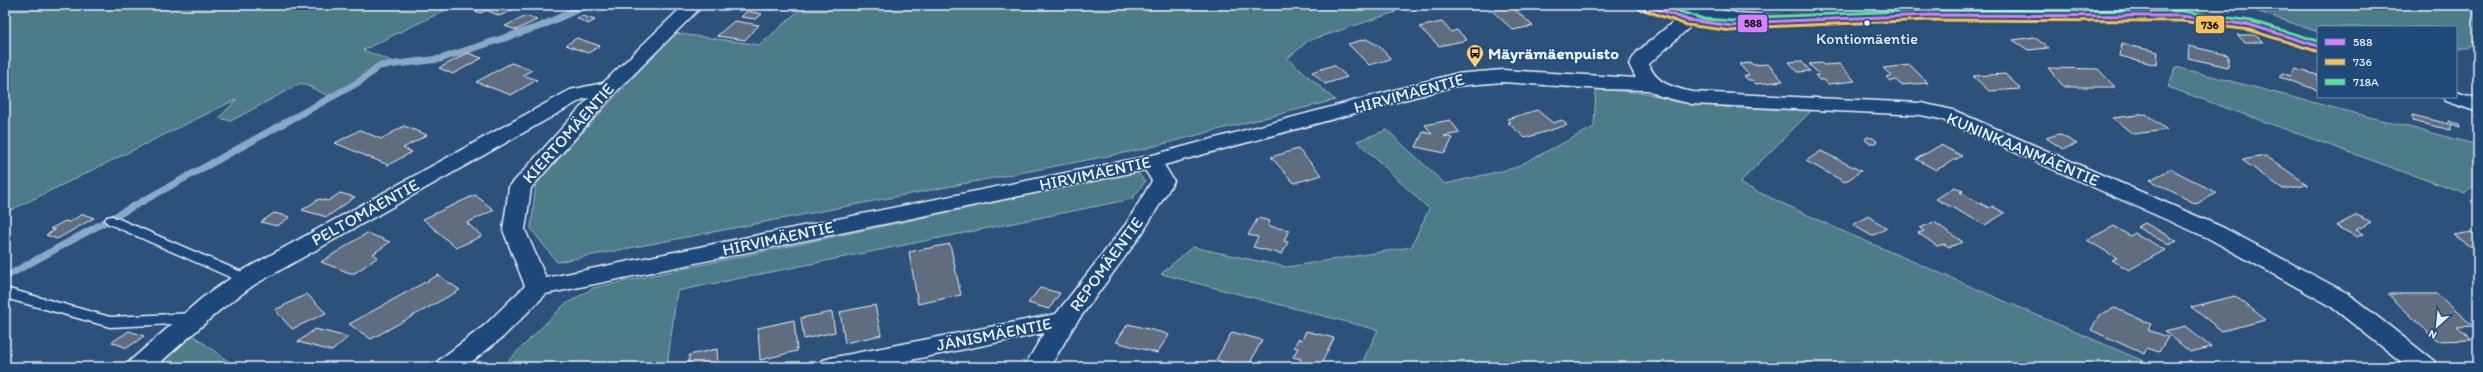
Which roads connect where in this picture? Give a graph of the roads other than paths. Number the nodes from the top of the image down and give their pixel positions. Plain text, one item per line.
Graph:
1 (694, 5) edge
2 (1646, 5) edge
3 (1675, 5) edge
4 (2151, 10) edge
5 (1692, 16) junction
6 (2317, 46) edge
7 (1651, 84) junction
8 (608, 88) junction
9 (2456, 98) edge
10 (2478, 106) edge
11 (1151, 162) junction
12 (112, 220) dead end
13 (246, 279) junction
14 (538, 288) junction
15 (9, 294) dead end
16 (195, 318) junction
17 (1064, 320) junction
18 (139, 367) edge
19 (447, 367) edge
20 (830, 367) edge
21 (1037, 367) edge
22 (2425, 367) edge

1 - 8 street, KIERTOMÄENTIE
2 - 5 street
3 - 5 street
4 - 5 street
4 - 6 street
5 - 7 street, KUNINKAANMÄENTIE
7 - 11 street, HIRVIMÄENTIE
7 - 22 street, KUNINKAANMÄENTIE
8 - 13 street, PELTOMÄENTIE
8 - 14 street, KIERTOMÄENTIE
9 - 10 street
11 - 14 street, HIRVIMÄENTIE
11 - 17 street, REPOMÄENTIE
12 - 13 lane
13 - 16 street, PELTOMÄENTIE
14 - 19 street
15 - 16 lane
16 - 18 street, PELTOMÄENTIE
17 - 20 street, JÄNISMÄENTIE
17 - 21 street, REPOMÄENTIE

